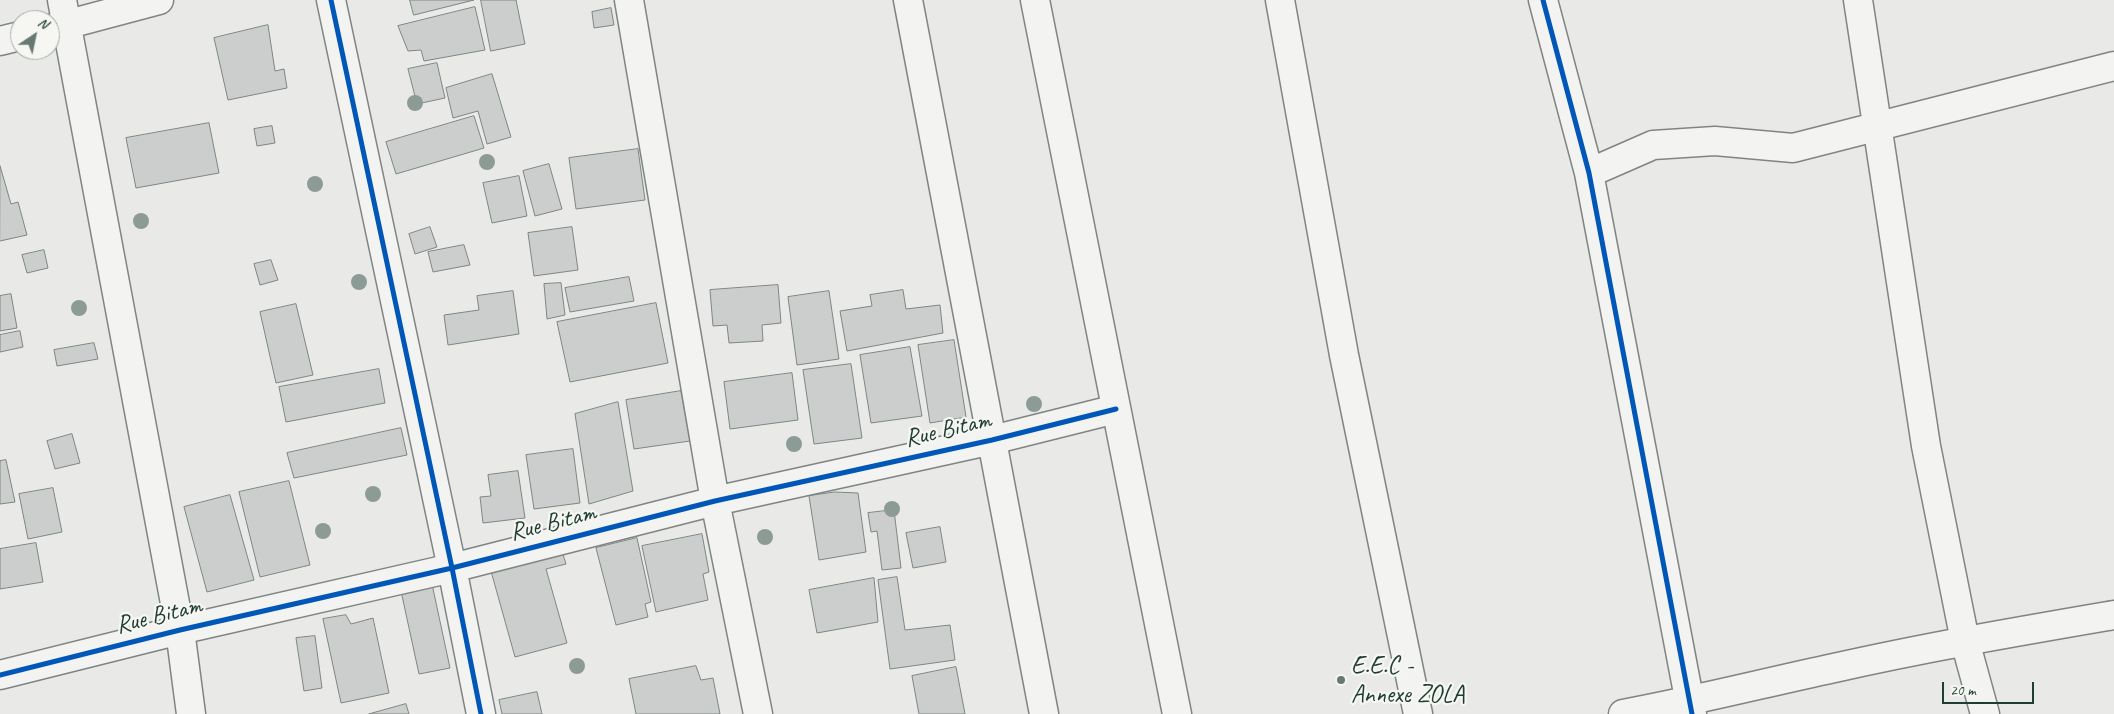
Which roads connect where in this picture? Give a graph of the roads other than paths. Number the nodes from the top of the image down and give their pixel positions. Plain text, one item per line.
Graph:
1 (158, 0) edge
2 (331, 0) edge
3 (628, 0) edge
4 (908, 0) edge
5 (1035, 0) edge
6 (1280, 0) edge
7 (1543, 0) edge
8 (1858, 0) edge
9 (60, 18) edge
10 (60, 23) edge
11 (2114, 66) edge
12 (1876, 126) junction
13 (1589, 173) junction
14 (1116, 409) junction
15 (992, 440) junction
16 (715, 501) junction
17 (452, 568) junction
18 (2114, 615) edge
19 (180, 630) junction
20 (1965, 641) junction
21 (0, 675) edge
22 (1690, 708) edge
23 (191, 714) edge
24 (480, 714) edge
25 (758, 714) edge
26 (1044, 714) edge
27 (1177, 714) edge
28 (1418, 714) edge
29 (1623, 714) edge
30 (1985, 714) edge

1 - 9 street
2 - 17 street
3 - 16 street
4 - 15 street
5 - 14 street
6 - 28 street
7 - 13 street
8 - 12 street
10 - 19 street
11 - 12 street
12 - 13 street
12 - 20 street
13 - 22 street
14 - 15 street, Rue Bitam
14 - 27 street
15 - 16 street, Rue Bitam
15 - 26 street
16 - 17 street, Rue Bitam
16 - 25 street
17 - 19 street, Rue Bitam
17 - 24 street
18 - 20 street
19 - 21 street, Rue Bitam
19 - 23 street
20 - 22 street
20 - 30 street
22 - 29 street

